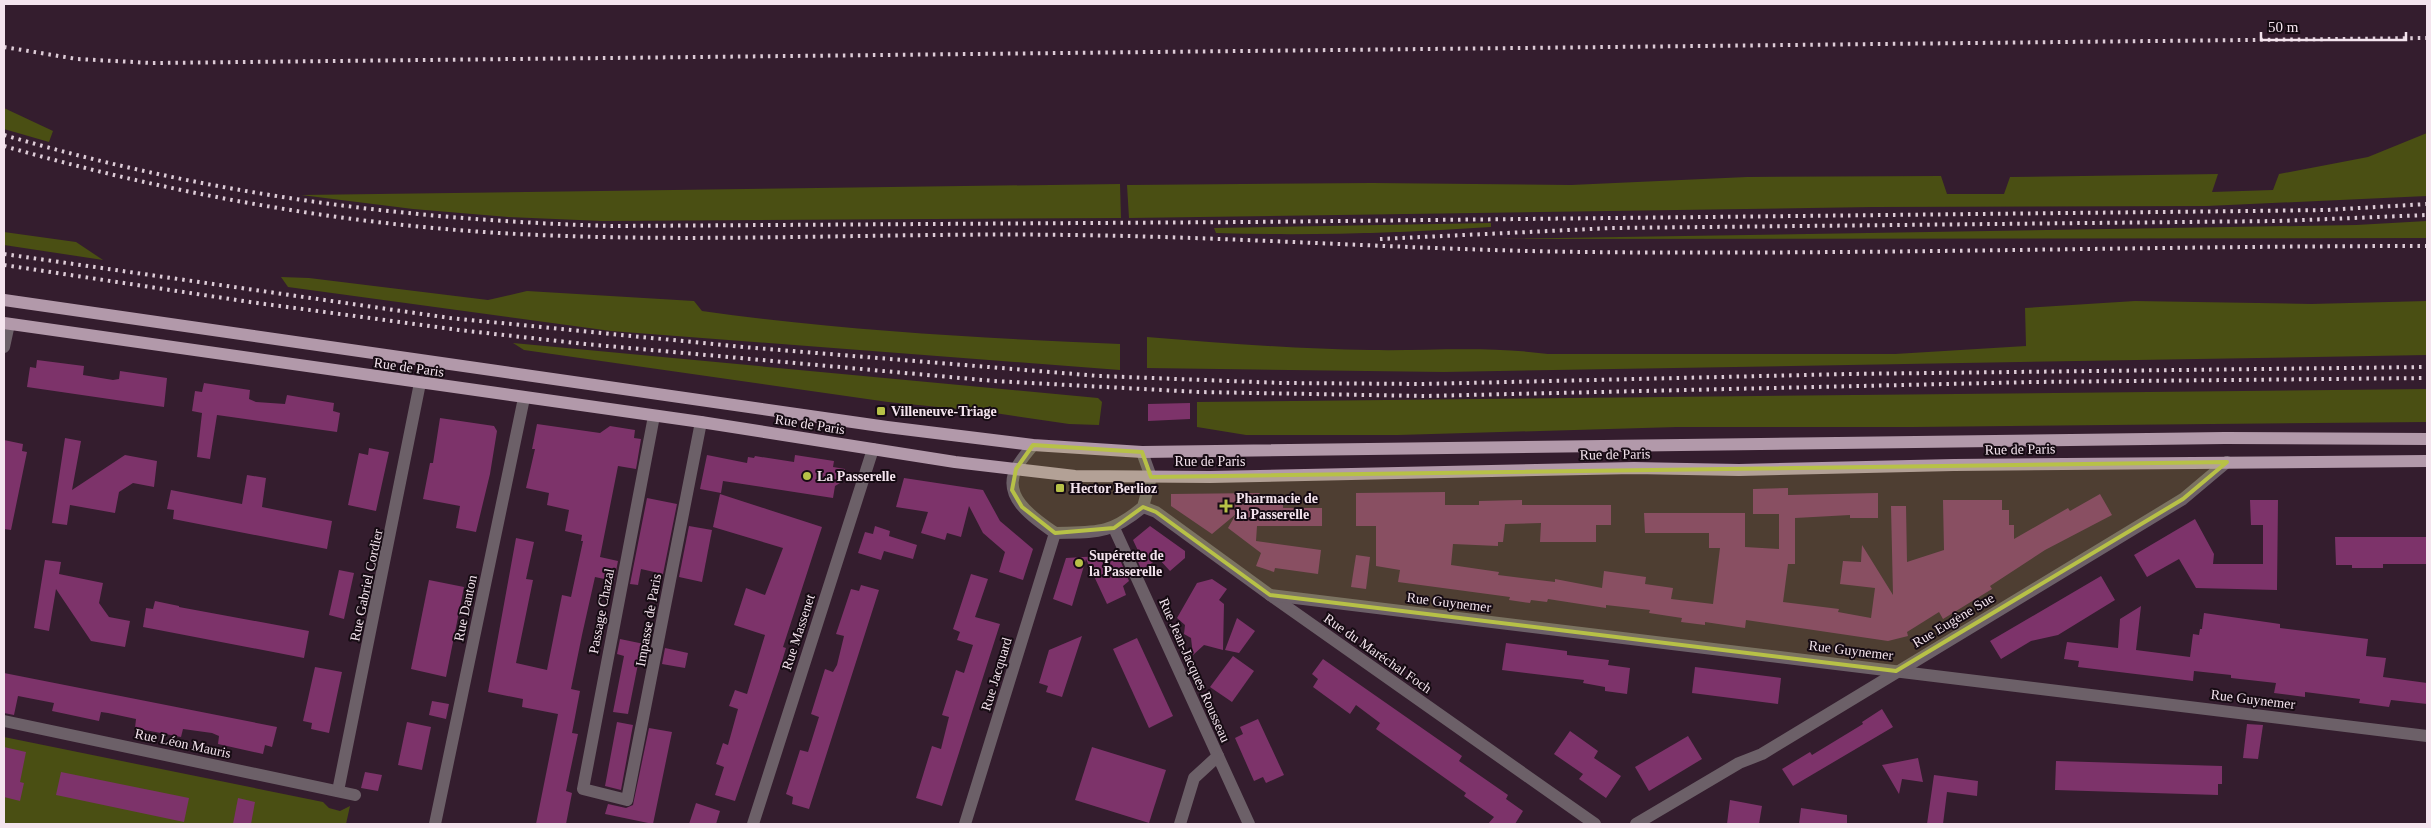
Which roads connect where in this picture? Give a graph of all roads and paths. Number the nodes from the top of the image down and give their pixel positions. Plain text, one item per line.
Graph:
1 (4, 300) edge
2 (6, 323) edge
3 (4, 347) edge
4 (420, 383) junction
5 (524, 398) junction
6 (654, 416) junction
7 (701, 422) junction
8 (2427, 439) edge
9 (1033, 445) junction
10 (873, 449) junction
11 (1142, 452) junction
12 (2427, 461) edge
13 (2227, 462) junction
14 (1016, 469) junction
15 (1151, 477) junction
16 (1143, 507) junction
17 (1114, 528) junction
18 (1055, 533) junction
19 (1270, 595) junction
20 (1896, 671) junction
21 (4, 721) edge
22 (2427, 736) edge
23 (1218, 756) junction
24 (338, 791) junction
25 (355, 795) dead end
26 (605, 795) joint
27 (757, 823) edge
28 (435, 824) edge
29 (966, 824) edge
30 (1180, 824) edge
31 (1249, 824) edge
32 (1594, 824) edge
33 (1636, 824) edge

1 - 9 main road, Rue de Paris
2 - 3 street
2 - 4 main road, Rue de Paris
4 - 5 main road, Rue de Paris
4 - 24 street, Rue Gabriel Cordier
5 - 6 main road, Rue de Paris
5 - 28 street, Rue Danton
6 - 7 main road, Rue de Paris
6 - 26 street, Passage Chazal
7 - 10 main road, Rue de Paris
7 - 26 street, Impasse de Paris
8 - 11 main road, Rue de Paris
9 - 11 main road, Rue de Paris
9 - 14 street
10 - 14 main road, Rue de Paris
10 - 27 street, Rue Massenet
11 - 15 street
12 - 13 main road, Rue de Paris
13 - 15 main road, Rue de Paris
13 - 20 street, Rue Eugène Sue
14 - 15 main road, Rue de Paris
14 - 18 street
15 - 16 street
16 - 17 street
16 - 19 street, Rue du Maréchal Foch
17 - 18 street
17 - 23 street, Rue Jean-Jacques Rousseau
18 - 29 street, Rue Jacquard
19 - 20 street, Rue Guynemer
19 - 32 street, Rue du Maréchal Foch
20 - 22 street, Rue Guynemer
20 - 33 street, Rue Eugène Sue
21 - 24 street, Rue Léon Mauris
23 - 30 street
23 - 31 street, Rue Jean-Jacques Rousseau
24 - 25 street, Rue Léon Mauris

